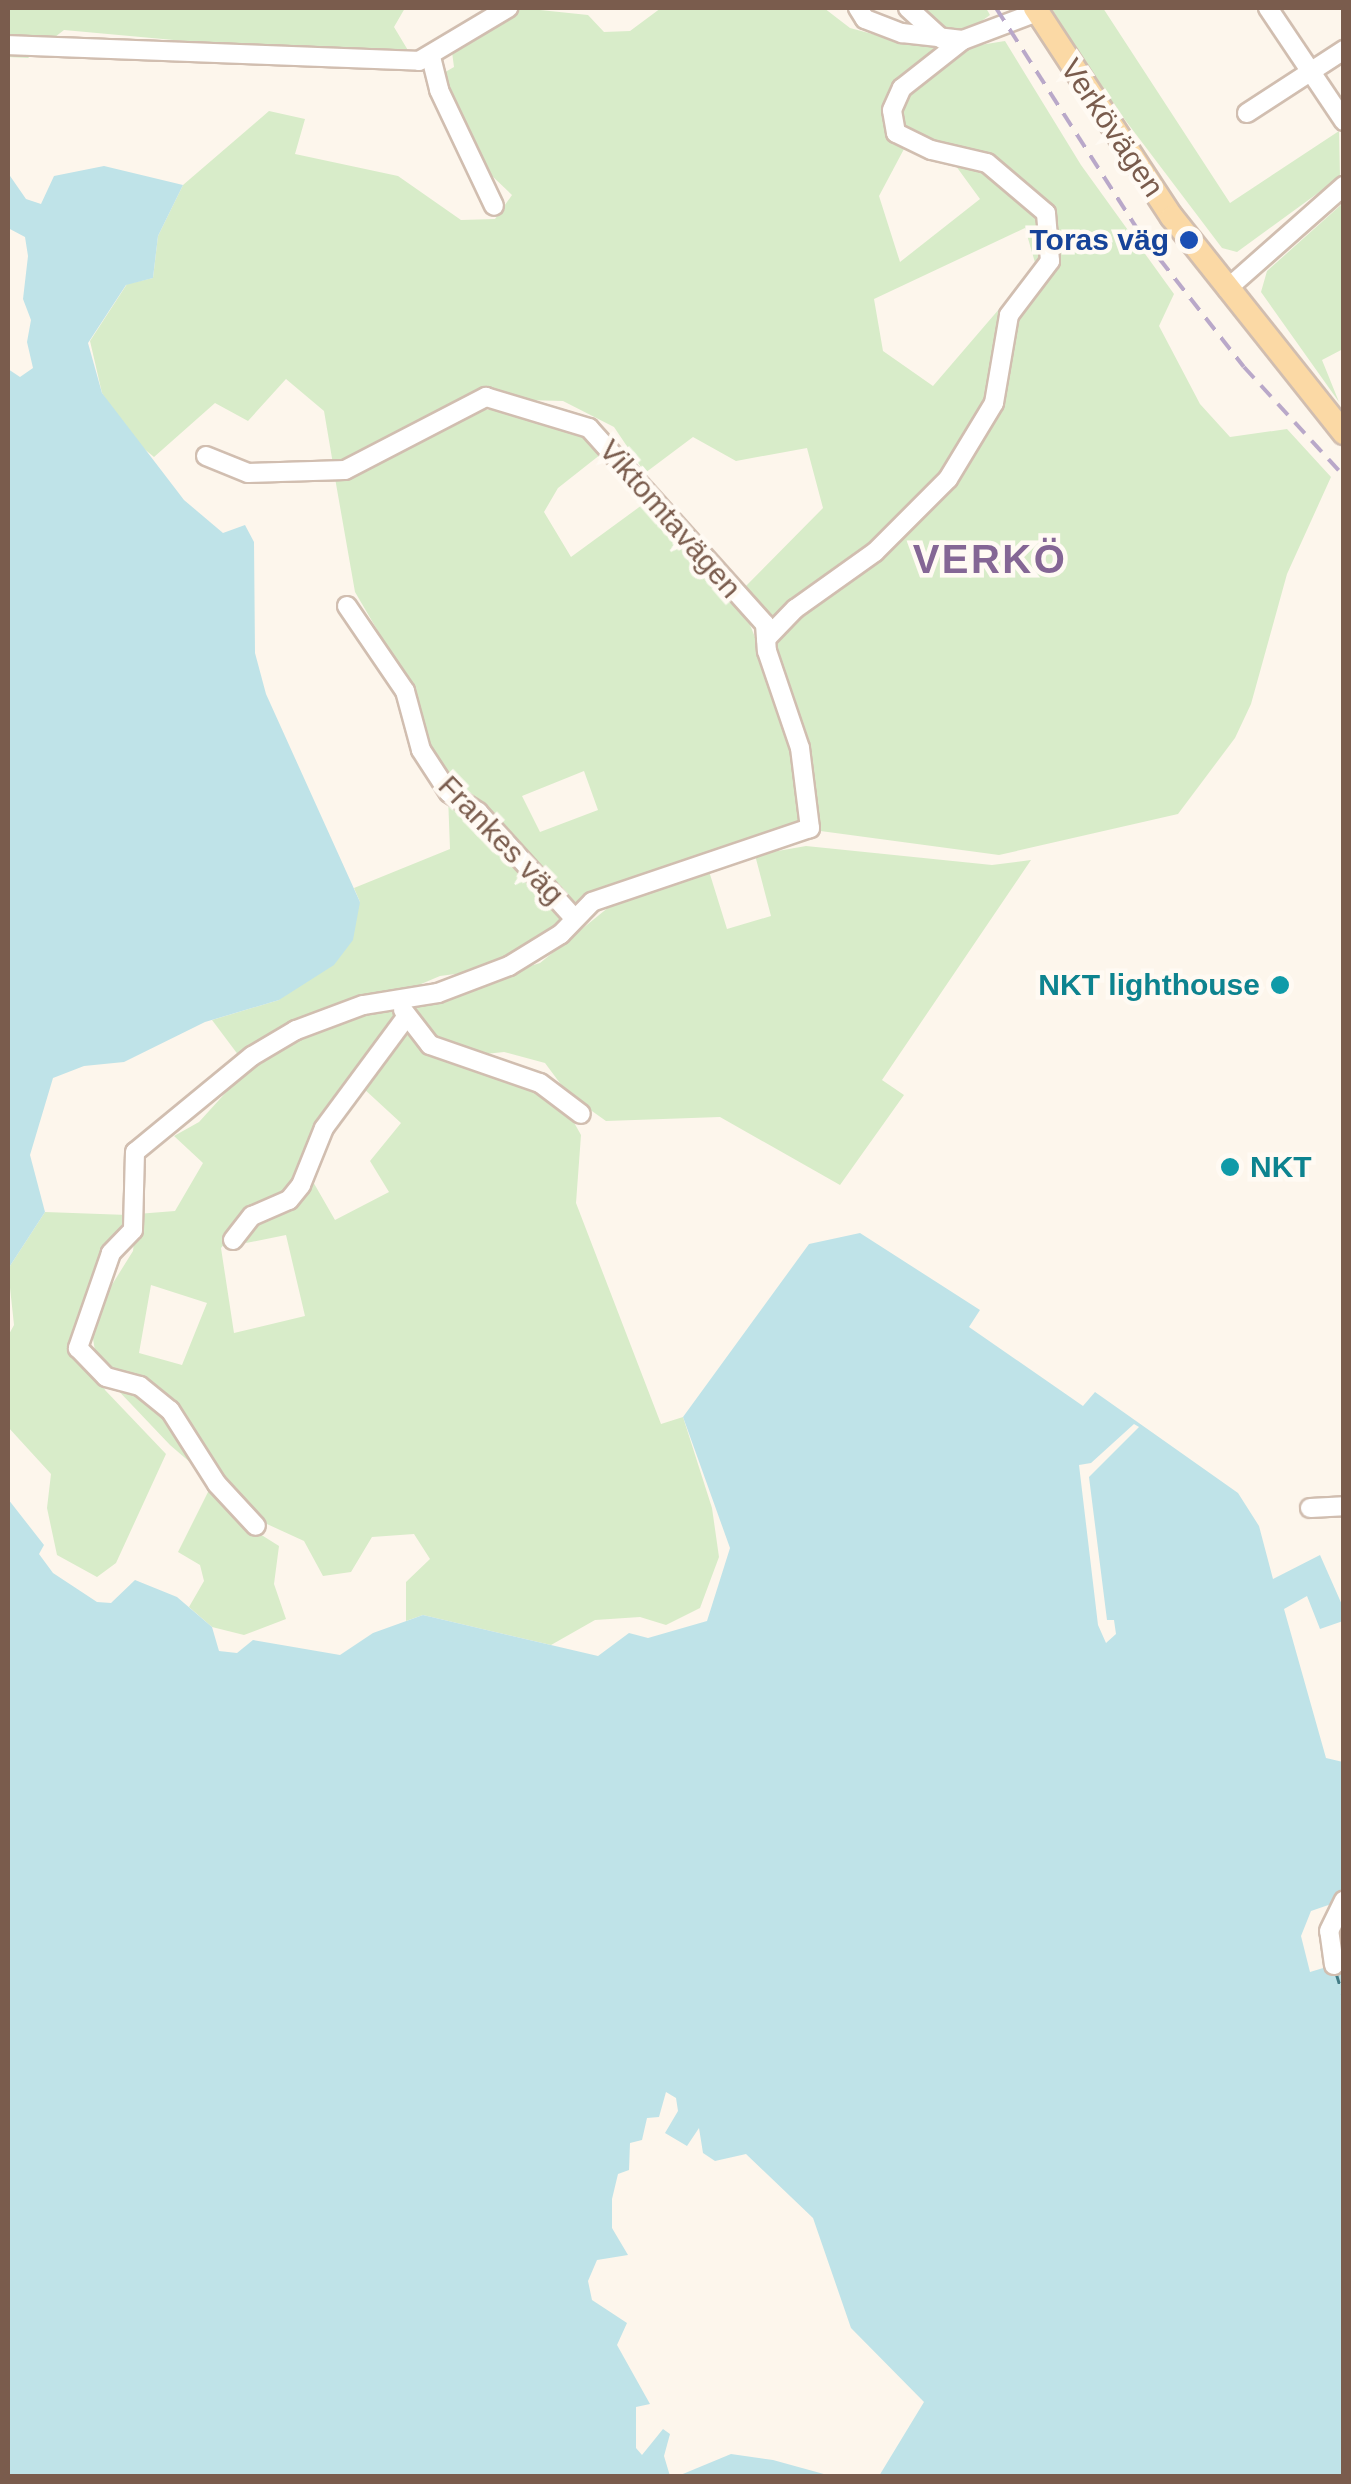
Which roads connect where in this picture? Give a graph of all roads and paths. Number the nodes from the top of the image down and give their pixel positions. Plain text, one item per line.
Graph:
1 (508, 8) edge
2 (858, 8) edge
3 (908, 8) edge
4 (1268, 8) edge
5 (1036, 10) edge
6 (942, 39) junction
7 (962, 40) junction
8 (8, 44) edge
9 (1344, 50) edge
10 (431, 58) junction
11 (1309, 72) junction
12 (1247, 113) dead end
13 (1344, 121) edge
14 (1344, 186) edge
15 (494, 206) dead end
16 (1227, 289) junction
17 (1344, 433) edge
18 (206, 456) dead end
19 (347, 606) dead end
20 (766, 640) junction
21 (574, 918) junction
22 (402, 1008) junction
23 (581, 1114) dead end
24 (233, 1240) dead end
25 (1344, 1506) edge
26 (1310, 1508) dead end
27 (256, 1526) dead end
28 (1344, 1900) edge
29 (1344, 1917) edge
30 (1329, 1931) junction
31 (1334, 1965) dead end

1 - 10 street
2 - 6 street
3 - 6 street
4 - 11 street
5 - 7 street
5 - 16 main road, Verkövägen
6 - 7 street
7 - 20 street
8 - 10 street
9 - 11 street
10 - 15 street
11 - 12 street
11 - 13 street
14 - 16 street
16 - 17 main road, Verkövägen
18 - 20 street, Viktomtavägen
19 - 21 street, Frankes väg
20 - 21 street, Viktomtavägen
21 - 22 street
22 - 23 street
22 - 24 street
22 - 27 street
25 - 26 street
28 - 30 street
29 - 30 street
30 - 31 street

